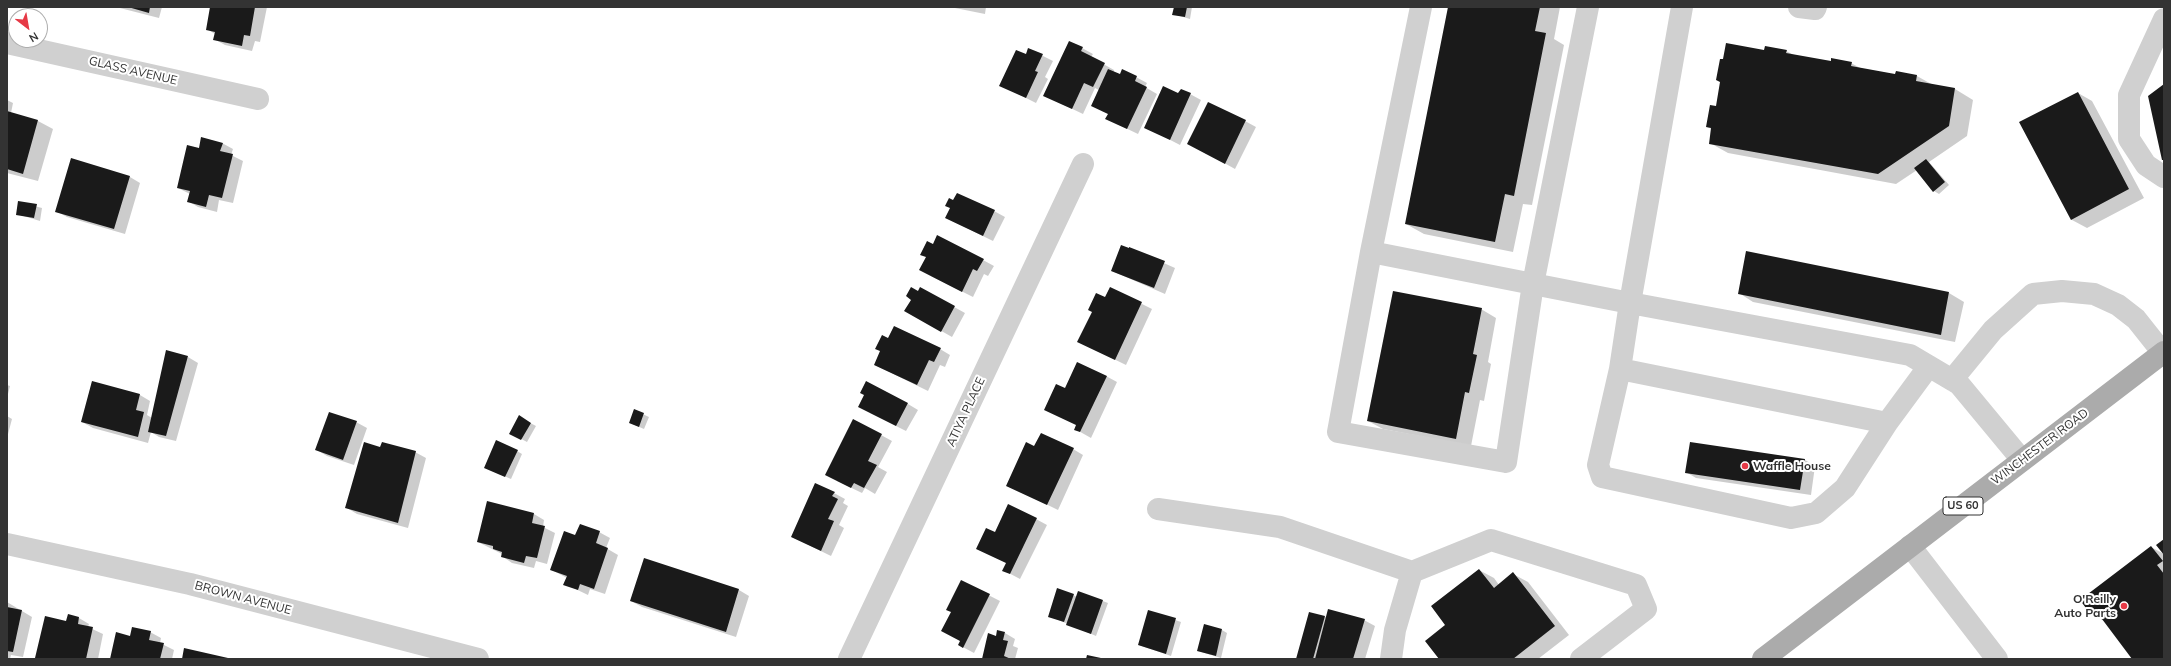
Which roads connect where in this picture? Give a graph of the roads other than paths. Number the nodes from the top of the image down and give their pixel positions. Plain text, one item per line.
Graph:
1 (1420, 7) edge
2 (1588, 7) edge
3 (1682, 7) edge
4 (1799, 7) edge
5 (1816, 7) edge
6 (2164, 19) edge
7 (7, 43) edge
8 (258, 99) dead end
9 (1083, 164) dead end
10 (2164, 177) edge
11 (1371, 252) junction
12 (1533, 284) junction
13 (1630, 303) junction
14 (2163, 352) edge
15 (1929, 366) junction
16 (1620, 369) junction
17 (1952, 380) junction
18 (1887, 423) junction
19 (2022, 460) junction
20 (1158, 509) dead end
21 (7, 544) edge
22 (1910, 546) junction
23 (1412, 572) junction
24 (1775, 655) edge
25 (478, 659) edge
26 (849, 659) edge
27 (1391, 659) edge
28 (1581, 659) edge
29 (1997, 659) edge

1 - 11 street
2 - 12 street
3 - 13 street
4 - 5 street
6 - 10 street
7 - 8 street, GLASS AVENUE
9 - 26 street, ATIYA PLACE
11 - 12 street
11 - 12 street
12 - 13 street
13 - 15 street
13 - 16 street
14 - 17 street
14 - 19 main road, WINCHESTER ROAD / US 60
15 - 17 street
15 - 18 street
16 - 18 street
16 - 18 street
17 - 19 street
19 - 22 main road, WINCHESTER ROAD / US 60
20 - 23 street
21 - 25 street, BROWN AVENUE
22 - 24 main road, WINCHESTER ROAD / US 60
22 - 29 street
23 - 27 street
23 - 28 street

